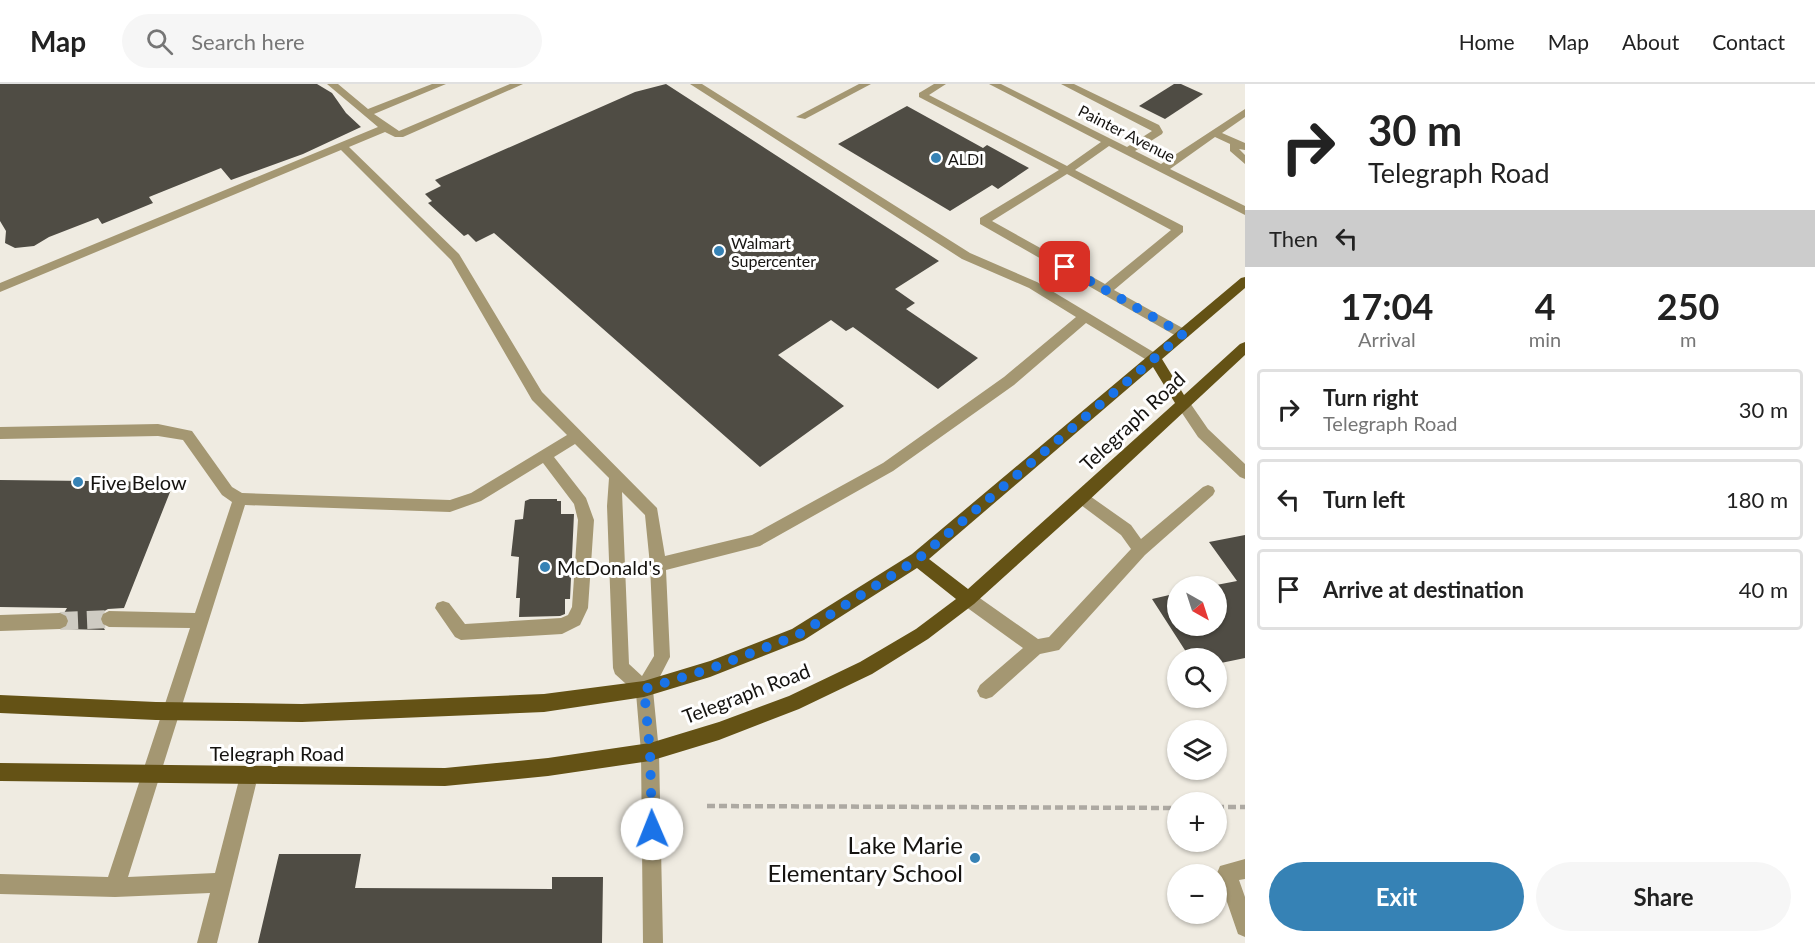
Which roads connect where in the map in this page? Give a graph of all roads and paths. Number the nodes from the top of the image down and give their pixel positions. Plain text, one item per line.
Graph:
1 (332, 84) edge
2 (441, 84) edge
3 (518, 84) edge
4 (695, 84) edge
5 (866, 84) edge
6 (941, 84) edge
7 (1066, 84) edge
8 (997, 85) edge
9 (1245, 112) edge
10 (367, 113) junction
11 (801, 117) dead end
12 (385, 128) junction
13 (1214, 133) junction
14 (1109, 142) junction
15 (1242, 143) edge
16 (344, 147) junction
17 (1127, 152) junction
18 (1245, 162) edge
19 (1162, 169) junction
20 (1067, 170) junction
21 (1245, 211) edge
22 (1245, 281) edge
23 (0, 288) edge
24 (1106, 290) junction
25 (1086, 316) junction
26 (1183, 334) junction
27 (1245, 347) edge
28 (1155, 359) junction
29 (1183, 404) junction
30 (0, 434) edge
31 (575, 437) junction
32 (545, 455) junction
33 (1245, 473) edge
34 (616, 476) junction
35 (1208, 491) dead end
36 (1082, 498) junction
37 (240, 499) junction
38 (1140, 550) junction
39 (918, 559) junction
40 (658, 565) junction
41 (968, 599) junction
42 (443, 608) dead end
43 (109, 619) tunnel mouth
44 (60, 621) tunnel mouth
45 (200, 621) junction
46 (0, 623) edge
47 (1036, 647) junction
48 (644, 689) junction
49 (986, 691) dead end
50 (0, 704) edge
51 (171, 711) junction
52 (650, 752) junction
53 (0, 772) edge
54 (151, 774) junction
55 (249, 776) junction
56 (708, 806) dead end
57 (1167, 807) edge
58 (1227, 807) edge
59 (1245, 807) edge
60 (1245, 869) edge
61 (223, 883) junction
62 (0, 884) edge
63 (115, 887) junction
64 (1245, 927) edge
65 (207, 943) edge
66 (654, 943) edge

1 - 10 street
2 - 10 street
3 - 12 street
4 - 25 street
5 - 11 street
6 - 20 street
7 - 17 street
8 - 14 street, Painter Avenue
9 - 13 street
10 - 12 street
12 - 16 street
13 - 15 street
13 - 19 street
14 - 17 street, Painter Avenue
14 - 20 street
15 - 18 street
16 - 23 street
16 - 31 street
17 - 19 street, Painter Avenue
19 - 21 street, Painter Avenue
20 - 24 street
20 - 24 street
22 - 26 main road, Telegraph Road
24 - 26 street
25 - 28 street
25 - 40 street
26 - 28 main road, Telegraph Road
27 - 29 main road, Telegraph Road
28 - 29 main road
28 - 39 main road, Telegraph Road
29 - 33 street
29 - 36 main road, Telegraph Road
30 - 37 street
31 - 32 street
31 - 34 street
32 - 37 street
32 - 42 street
34 - 40 street
34 - 48 street
35 - 38 street
36 - 38 street
36 - 41 main road, Telegraph Road
37 - 45 street
38 - 47 street
39 - 41 main road
39 - 48 main road, Telegraph Road
40 - 48 street
41 - 47 street
41 - 52 main road, Telegraph Road
43 - 45 street
44 - 46 street
45 - 51 street
47 - 49 street
48 - 51 main road, Telegraph Road
48 - 52 street
50 - 51 main road, Telegraph Road
51 - 54 street
52 - 55 main road, Telegraph Road
52 - 66 street
53 - 54 main road, Telegraph Road
54 - 55 main road, Telegraph Road
54 - 63 street
55 - 61 street
56 - 57 path
58 - 59 path
60 - 64 street
61 - 63 street
61 - 65 street
62 - 63 street

